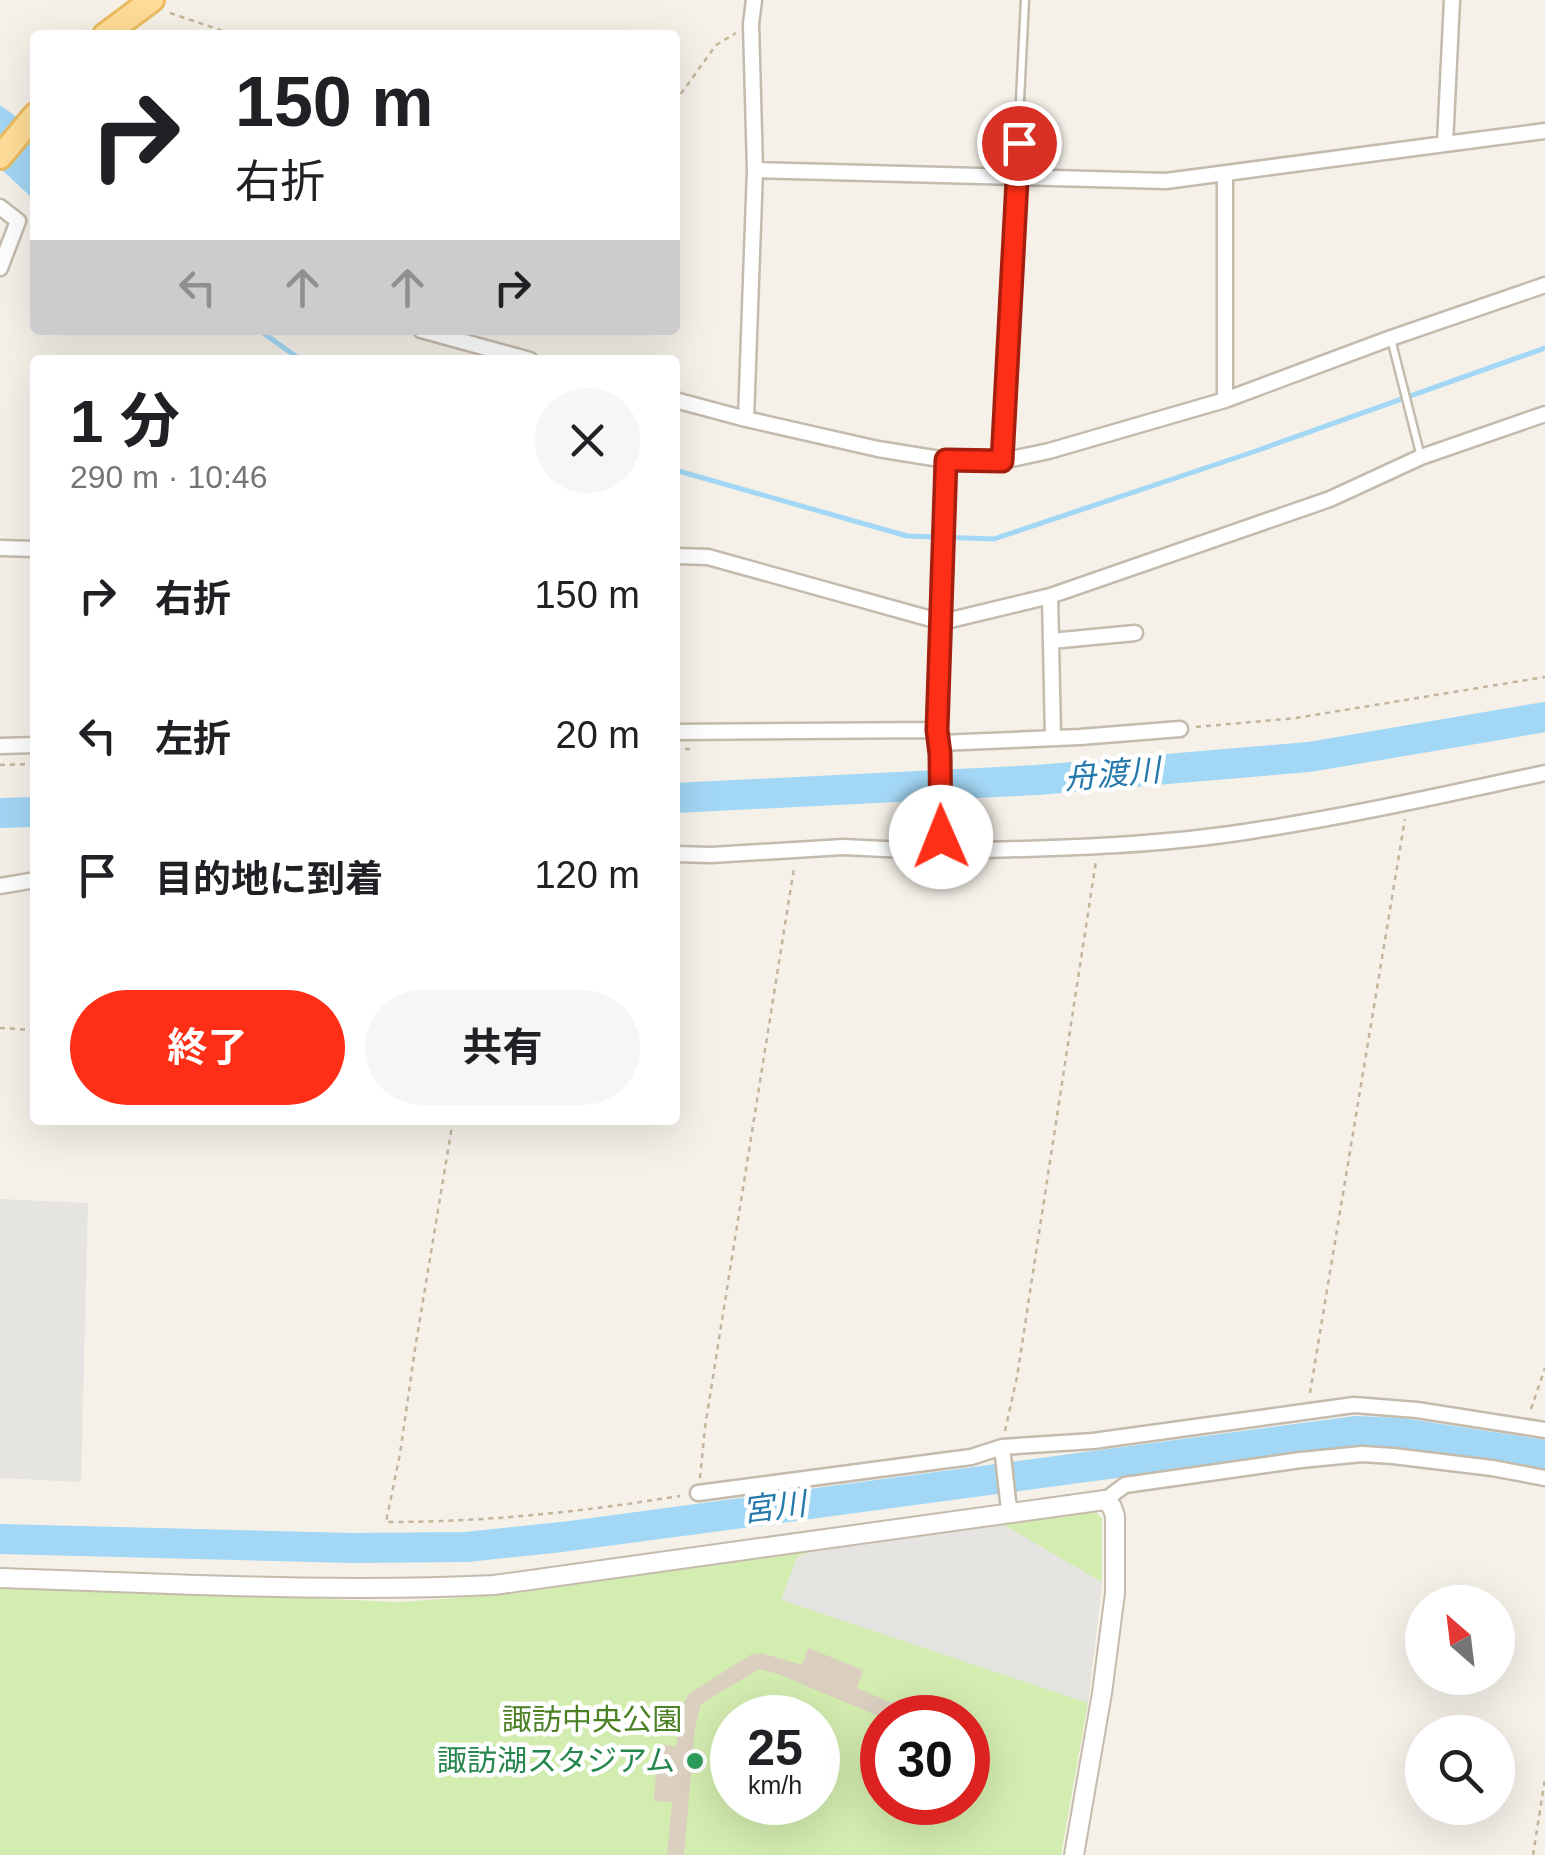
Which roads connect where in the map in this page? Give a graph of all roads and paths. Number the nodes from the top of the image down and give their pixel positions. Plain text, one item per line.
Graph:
1 (754, 0) edge
2 (1025, 0) edge
3 (1452, 0) edge
4 (148, 2) edge
5 (751, 24) junction
6 (112, 30) edge
7 (222, 30) edge
8 (680, 95) edge
9 (30, 122) edge
10 (1545, 130) edge
11 (1445, 144) junction
12 (0, 158) edge
13 (755, 170) junction
14 (1225, 175) junction
15 (1017, 178) junction
16 (0, 207) edge
17 (0, 268) edge
18 (1545, 285) edge
19 (439, 335) edge
20 (1391, 338) junction
21 (512, 355) edge
22 (1225, 400) junction
23 (680, 401) edge
24 (1545, 414) edge
25 (746, 419) junction
26 (1421, 457) junction
27 (946, 460) junction
28 (1002, 461) junction
29 (0, 548) edge
30 (30, 548) edge
31 (680, 556) edge
32 (1050, 596) junction
33 (942, 622) junction
34 (1135, 633) dead end
35 (1051, 641) junction
36 (1545, 677) edge
37 (1180, 729) joint
38 (680, 732) edge
39 (1053, 738) junction
40 (939, 742) junction
41 (30, 745) edge
42 (0, 746) edge
43 (30, 764) edge
44 (0, 765) edge
45 (1545, 773) edge
46 (1408, 803) junction
47 (941, 832) junction
48 (1098, 847) junction
49 (796, 850) junction
50 (680, 854) edge
51 (30, 881) edge
52 (0, 886) edge
53 (0, 1028) edge
54 (30, 1030) edge
55 (452, 1125) edge
56 (1545, 1368) edge
57 (1307, 1410) junction
58 (1525, 1427) junction
59 (1545, 1430) edge
60 (1002, 1451) junction
61 (1545, 1478) edge
62 (698, 1493) junction
63 (1105, 1500) junction
64 (1010, 1507) junction
65 (0, 1578) edge
66 (1545, 1780) edge
67 (1074, 1855) edge
68 (1533, 1855) edge

1 - 5 street
2 - 15 lane
3 - 11 street
4 - 6 main road
4 - 7 path
5 - 8 path
5 - 13 street
9 - 12 main road
10 - 11 street
11 - 14 street
13 - 15 street
13 - 25 street
14 - 15 street
14 - 22 street
15 - 28 lane
16 - 17 street
18 - 20 street
19 - 21 street
20 - 22 street
20 - 26 lane
22 - 28 street
23 - 25 street
24 - 26 street
25 - 27 street
26 - 32 street
27 - 28 street
27 - 33 street
29 - 30 street
31 - 33 street
32 - 33 street
32 - 35 street
33 - 40 street
34 - 35 street
35 - 39 street
36 - 37 path
37 - 39 street
38 - 40 street
39 - 40 street
40 - 47 street
41 - 42 street
43 - 44 path
45 - 46 street
46 - 48 street
46 - 57 path
47 - 48 street
47 - 49 street
48 - 60 path
49 - 50 street
49 - 62 path
51 - 52 street
53 - 54 path
55 - 62 path
56 - 58 path
57 - 58 street
57 - 60 street
58 - 59 street
60 - 62 street
60 - 64 street
61 - 63 street
63 - 64 street
63 - 67 street
64 - 65 street
66 - 68 path

